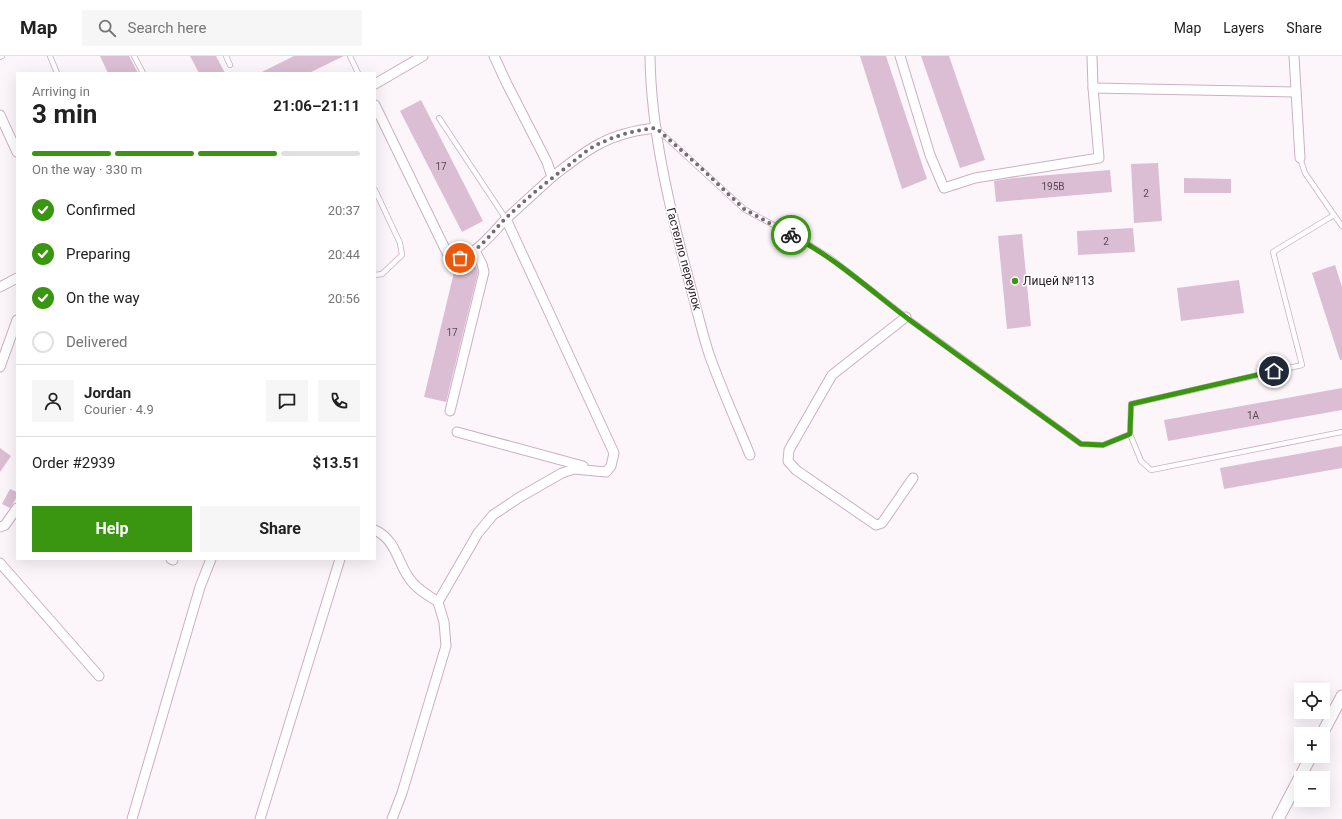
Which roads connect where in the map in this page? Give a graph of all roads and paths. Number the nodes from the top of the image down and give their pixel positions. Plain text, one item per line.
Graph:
1 (50, 56) edge
2 (134, 56) edge
3 (226, 56) edge
4 (350, 56) edge
5 (423, 56) edge
6 (494, 56) edge
7 (650, 56) edge
8 (900, 56) edge
9 (1092, 56) edge
10 (1294, 56) edge
11 (230, 65) dead end
12 (57, 72) edge
13 (142, 72) edge
14 (358, 72) edge
15 (376, 83) edge
16 (1093, 88) junction
17 (1296, 92) junction
18 (376, 107) edge
19 (0, 115) edge
20 (439, 118) dead end
21 (656, 128) junction
22 (16, 150) edge
23 (1300, 158) joint
24 (552, 177) junction
25 (376, 192) edge
26 (1334, 215) junction
27 (506, 219) junction
28 (1342, 226) edge
29 (475, 250) junction
30 (376, 275) edge
31 (16, 279) edge
32 (0, 287) edge
33 (906, 317) junction
34 (16, 323) edge
35 (0, 367) edge
36 (450, 411) dead end
37 (457, 432) dead end
38 (1342, 432) edge
39 (1130, 434) junction
40 (750, 455) dead end
41 (606, 472) junction
42 (913, 478) dead end
43 (16, 509) edge
44 (0, 528) edge
45 (376, 530) edge
46 (211, 560) edge
47 (340, 560) edge
48 (0, 563) edge
49 (438, 602) junction
50 (99, 676) dead end
51 (1342, 696) edge
52 (1326, 727) edge
53 (1307, 763) edge
54 (132, 819) edge
55 (260, 819) edge
56 (392, 819) edge
57 (1278, 819) edge

1 - 12 lane
2 - 13 lane
3 - 11 lane
4 - 14 lane
5 - 15 street
6 - 24 street
7 - 21 street, Гастелло переулок
8 - 16 street
9 - 16 street
10 - 17 street
16 - 17 street
17 - 23 street
18 - 29 street
19 - 22 street
20 - 27 lane
21 - 24 street
21 - 33 lane
21 - 40 street, Гастелло переулок
23 - 26 lane
24 - 27 street
25 - 30 lane
26 - 28 lane
26 - 39 lane
27 - 29 street
27 - 41 street
29 - 36 street
31 - 32 street
33 - 39 lane
33 - 42 street
34 - 35 street
37 - 41 street
38 - 39 lane
41 - 49 street
43 - 44 street
45 - 49 street
46 - 54 street
47 - 55 street
48 - 50 street
49 - 56 street
51 - 52 street
53 - 57 street

